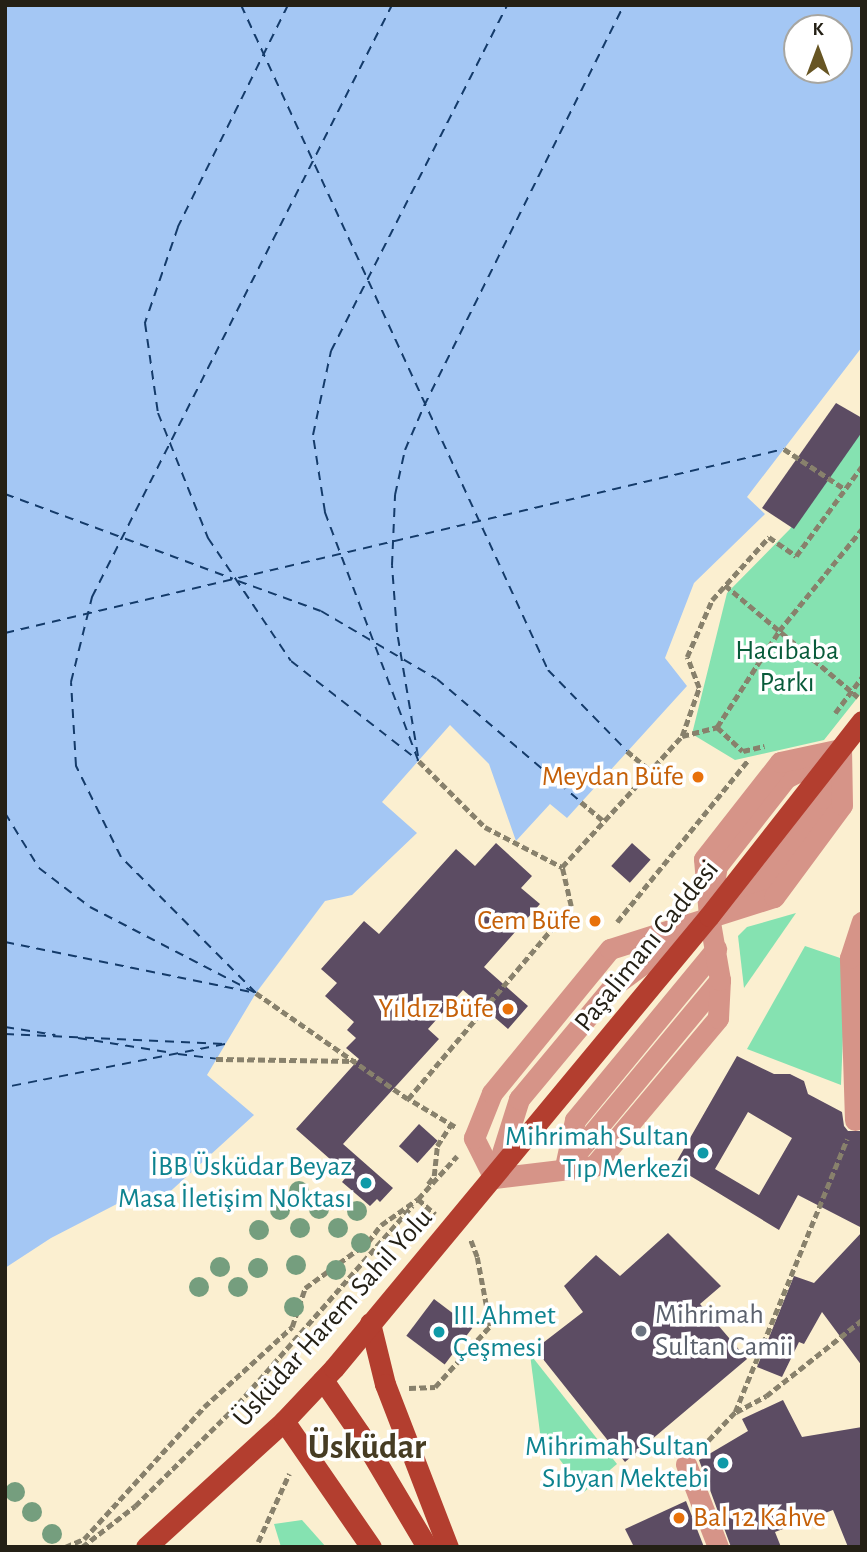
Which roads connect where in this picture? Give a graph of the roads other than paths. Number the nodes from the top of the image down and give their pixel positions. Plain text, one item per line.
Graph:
1 (862, 721) edge
2 (841, 749) junction
3 (709, 916) junction
4 (860, 924) edge
5 (716, 949) junction
6 (855, 1120) road end
7 (565, 1167) junction
8 (494, 1178) junction
9 (370, 1323) junction
10 (323, 1381) junction
11 (284, 1421) junction
12 (686, 1464) road end
13 (146, 1547) edge
14 (371, 1547) edge
15 (427, 1547) edge
16 (448, 1547) edge
17 (718, 1547) edge

1 - 2 main road, Paşalimanı Caddesi
2 - 3 main road, Paşalimanı Caddesi
2 - 3 street
2 - 3 street
3 - 5 street
3 - 8 main road, Paşalimanı Caddesi
3 - 8 street
3 - 8 street
4 - 6 street
5 - 7 street
5 - 7 street
7 - 8 street
8 - 9 main road, Üsküdar Harem Sahil Yolu
9 - 10 main road, Üsküdar Harem Sahil Yolu
9 - 16 main road
10 - 11 main road, Üsküdar Harem Sahil Yolu
10 - 15 main road
11 - 13 main road, Üsküdar Harem Sahil Yolu
11 - 14 main road
12 - 17 street

